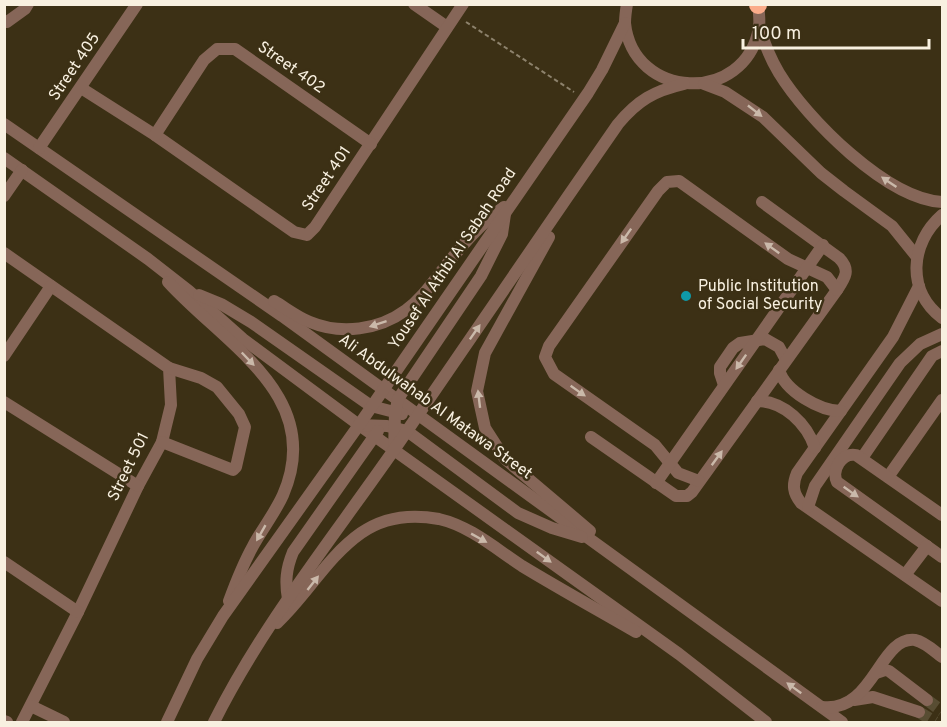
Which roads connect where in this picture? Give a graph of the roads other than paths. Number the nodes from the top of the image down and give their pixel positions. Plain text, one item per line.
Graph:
1 (28, 4) edge
2 (137, 4) edge
3 (414, 4) edge
4 (464, 4) edge
5 (627, 4) edge
6 (758, 5) edge
7 (4, 21) edge
8 (626, 23) junction
9 (759, 26) junction
10 (447, 27) junction
11 (684, 84) junction
12 (704, 84) junction
13 (81, 88) junction
14 (4, 124) edge
15 (155, 135) junction
16 (371, 144) junction
17 (39, 147) junction
18 (4, 158) edge
19 (22, 170) junction
20 (579, 182) junction
21 (4, 196) edge
22 (762, 202) dead end
23 (942, 202) edge
24 (509, 205) junction
25 (942, 215) edge
26 (823, 245) junction
27 (4, 253) edge
28 (916, 257) junction
29 (147, 259) junction
30 (206, 262) junction
31 (807, 268) junction
32 (51, 286) junction
33 (919, 286) junction
34 (837, 290) junction
35 (189, 291) junction
36 (942, 318) edge
37 (942, 334) edge
38 (757, 339) junction
39 (941, 349) edge
40 (4, 356) edge
41 (782, 365) junction
42 (169, 368) junction
43 (383, 389) junction
44 (398, 399) junction
45 (942, 400) edge
46 (757, 401) junction
47 (4, 402) edge
48 (383, 410) junction
49 (841, 411) junction
50 (418, 414) junction
51 (359, 425) junction
52 (394, 427) junction
53 (378, 431) junction
54 (407, 431) junction
55 (591, 437) dead end
56 (162, 442) junction
57 (815, 448) junction
58 (394, 450) junction
59 (862, 458) junction
60 (670, 462) junction
61 (888, 477) junction
62 (699, 481) junction
63 (656, 483) junction
64 (138, 486) junction
65 (808, 507) junction
66 (942, 515) edge
67 (589, 539) junction
68 (927, 546) junction
69 (942, 557) edge
70 (4, 561) edge
71 (905, 575) junction
72 (288, 599) junction
73 (942, 601) edge
74 (78, 612) junction
75 (694, 613) junction
76 (223, 616) junction
77 (259, 640) junction
78 (679, 654) junction
79 (942, 657) edge
80 (876, 673) junction
81 (854, 700) junction
82 (927, 700) tunnel mouth
83 (31, 706) junction
84 (821, 707) junction
85 (919, 711) tunnel mouth
86 (22, 723) edge
87 (64, 723) edge
88 (167, 723) edge
89 (214, 723) edge
90 (766, 723) edge
91 (842, 723) edge

1 - 7 street
2 - 13 street, Street 405
3 - 10 street
4 - 10 street, Street 401
5 - 8 street
6 - 9 street
8 - 11 street
8 - 24 street, Yousef Al Athbi Al Sabah Road
9 - 12 street
23 -> 9 street
10 - 16 street, Street 401
11 - 12 street
11 - 20 street
12 -> 28 street
13 - 15 street, Street 401
13 - 17 street, Street 405
14 - 17 street, Ali Abdulwahab Al Matawa Street
15 - 16 street, Street 402
15 - 16 street, Street 401
17 - 30 street, Ali Abdulwahab Al Matawa Street
18 - 19 street
19 - 21 street
19 - 29 street
50 -> 20 street
75 -> 20 street
22 - 26 street
24 -> 30 street
24 - 43 street, Yousef Al Athbi Al Sabah Road
24 - 44 street
25 - 28 street
26 - 31 street
26 - 34 street
27 - 32 street
28 - 33 street
29 - 35 street
29 -> 76 street
30 - 43 street, Ali Abdulwahab Al Matawa Street
31 - 34 street
31 - 38 street
31 -> 60 street
32 - 40 street
32 - 42 street
33 - 36 street
33 - 49 street
34 - 41 street
35 - 48 street
35 - 51 street
37 - 65 street
38 - 41 street
38 -> 60 street
39 - 59 street
41 - 46 street
41 - 49 street
42 - 56 street, Street 501
42 - 56 street
43 - 44 street, Ali Abdulwahab Al Matawa Street
43 - 48 street, Yousef Al Athbi Al Sabah Road
44 - 48 street
44 - 50 street, Ali Abdulwahab Al Matawa Street
45 - 61 street
46 - 57 street
62 -> 46 street
47 - 64 street
48 - 50 street
48 - 51 street, Yousef Al Athbi Al Sabah Road
48 - 52 street
48 - 53 street
49 - 57 street
50 - 54 street
50 - 67 street, Ali Abdulwahab Al Matawa Street
51 - 53 street
51 - 76 street, Yousef Al Athbi Al Sabah Road
52 - 53 street
52 - 54 street
52 - 58 street
53 - 58 street
53 - 72 street
54 - 58 street
54 - 67 street
55 - 63 street
56 - 64 street, Street 501
57 - 65 street
58 - 72 street
58 -> 78 street
59 - 61 street
59 -> 68 street
60 - 62 street
60 - 63 street
61 - 66 street
62 - 63 street
64 - 74 street, Street 501
65 - 71 street
67 - 75 street, Ali Abdulwahab Al Matawa Street
68 - 69 street
68 - 71 street
70 - 74 street
71 - 73 street
72 - 77 street
74 - 83 street, Street 501
84 -> 75 street, Ali Abdulwahab Al Matawa Street
76 - 88 street, Yousef Al Athbi Al Sabah Road
77 -> 78 street
77 - 89 street
78 - 90 street
79 - 80 street
80 - 81 street
80 - 82 street
81 - 84 street
81 - 85 street
83 - 86 street, Street 501
83 - 87 street
84 - 91 street, Ali Abdulwahab Al Matawa Street

